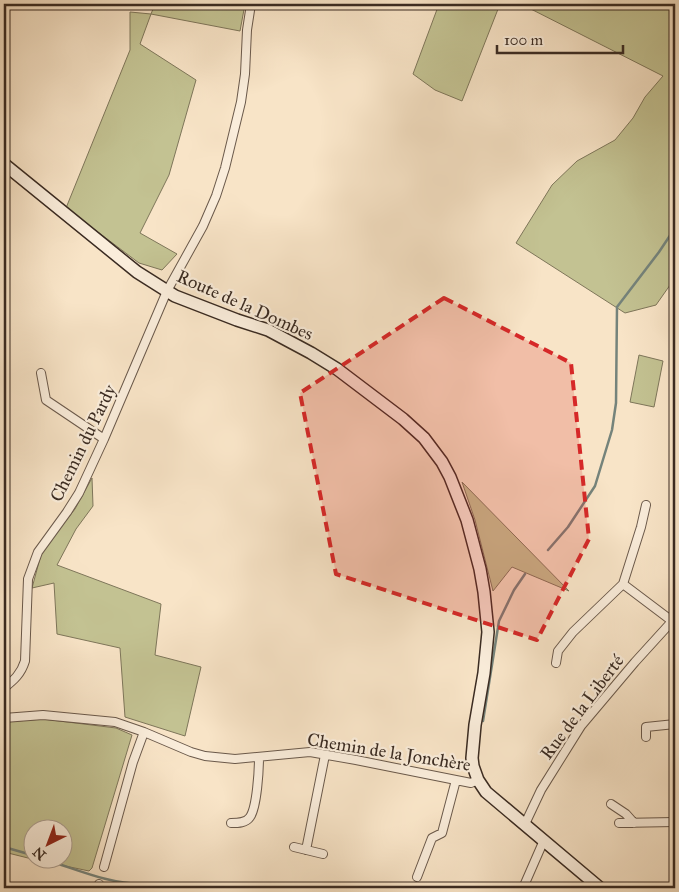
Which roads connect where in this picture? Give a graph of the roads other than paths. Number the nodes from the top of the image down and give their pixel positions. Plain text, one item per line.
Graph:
1 (251, 4) edge
2 (4, 164) edge
3 (4, 170) edge
4 (42, 197) junction
5 (167, 291) junction
6 (42, 373) dead end
7 (104, 439) junction
8 (646, 505) dead end
9 (623, 584) junction
10 (674, 619) edge
11 (556, 663) dead end
12 (4, 688) edge
13 (4, 718) edge
14 (675, 724) edge
15 (144, 732) junction
16 (646, 736) dead end
17 (325, 755) junction
18 (259, 757) junction
19 (456, 780) junction
20 (478, 780) junction
21 (611, 804) dead end
22 (675, 822) edge
23 (232, 823) dead end
24 (619, 823) dead end
25 (634, 823) junction
26 (525, 824) junction
27 (544, 840) junction
28 (294, 846) dead end
29 (306, 850) junction
30 (323, 854) dead end
31 (104, 868) dead end
32 (417, 877) dead end
33 (523, 888) edge
34 (600, 888) edge

1 - 5 street, Chemin du Pardy
2 - 4 main road, Route de la Dombes
3 - 4 main road, Route de la Dombes
4 - 5 main road, Route de la Dombes
5 - 7 street, Chemin du Pardy
5 - 20 main road, Route de la Dombes
6 - 7 street
7 - 12 street, Chemin du Pardy
8 - 9 street
9 - 10 street
9 - 11 street
10 - 26 street, Rue de la Liberté
13 - 15 street, Chemin de la Jonchère
14 - 16 street
15 - 18 street, Chemin de la Jonchère
15 - 31 street
17 - 18 street, Chemin de la Jonchère
17 - 19 street, Chemin de la Jonchère
17 - 29 street
18 - 23 street
19 - 20 street, Chemin de la Jonchère
19 - 32 street
20 - 26 main road
21 - 25 street
22 - 25 street
24 - 25 street
26 - 27 main road
27 - 33 street
27 - 34 main road
28 - 29 street
29 - 30 street

